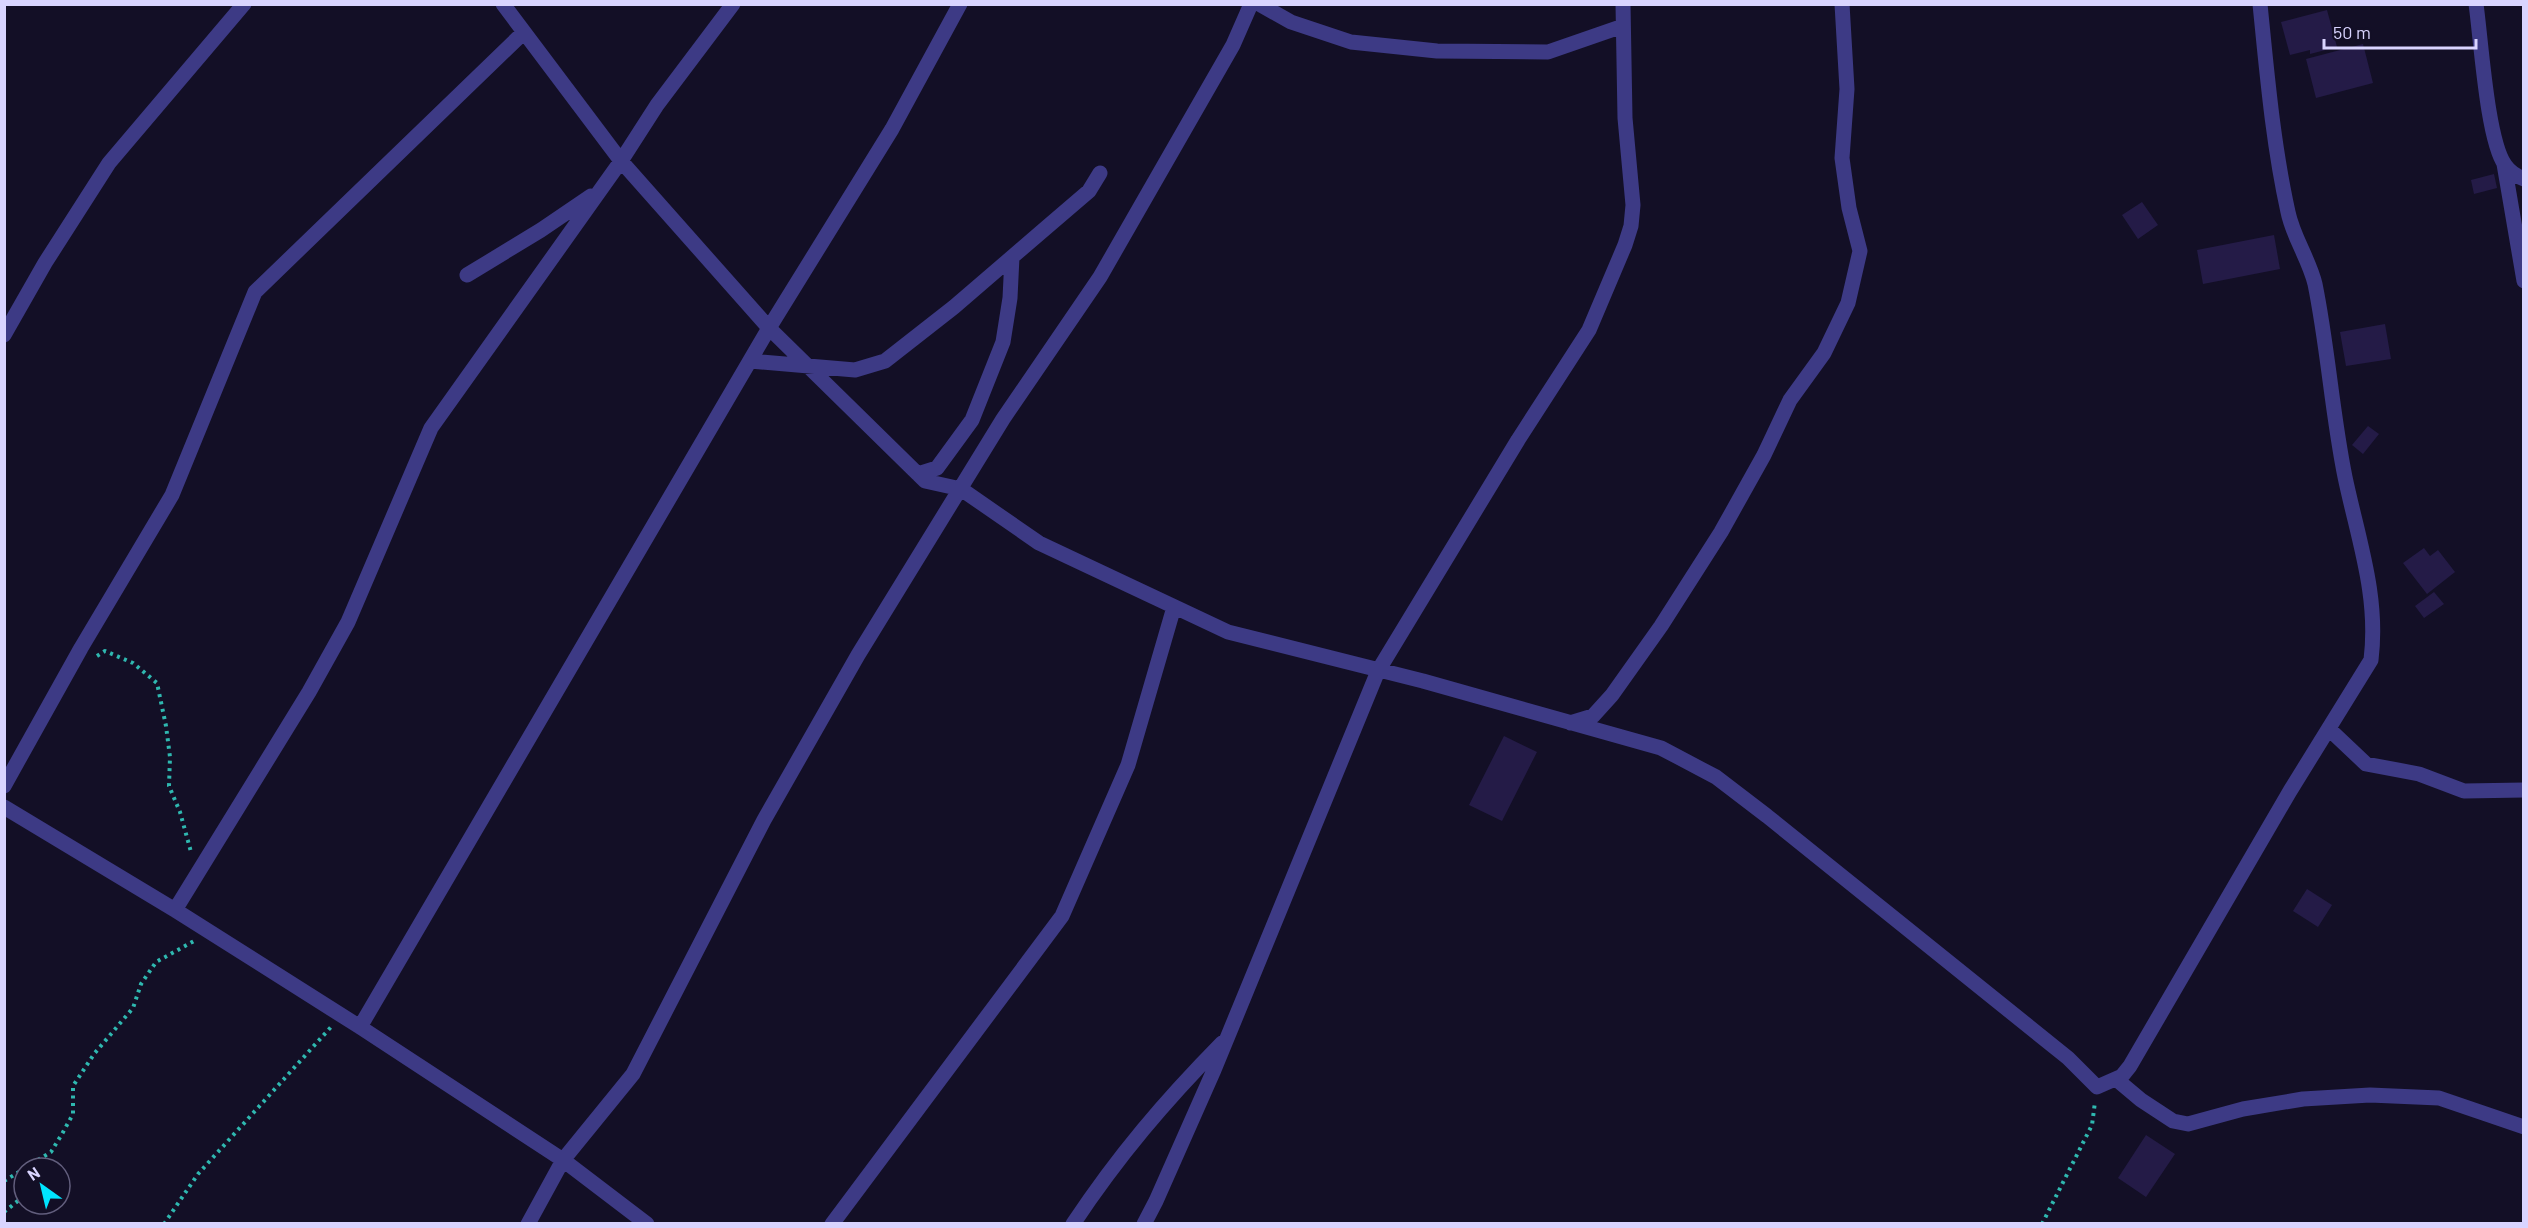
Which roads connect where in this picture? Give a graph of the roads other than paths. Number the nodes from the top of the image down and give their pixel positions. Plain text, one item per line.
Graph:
1 (244, 4) edge
2 (503, 4) edge
3 (734, 4) edge
4 (960, 4) edge
5 (1251, 4) edge
6 (1259, 4) edge
7 (1623, 4) edge
8 (1842, 4) edge
9 (2260, 4) edge
10 (2476, 4) edge
11 (1623, 26) junction
12 (523, 33) junction
13 (621, 161) junction
14 (2504, 165) junction
15 (1100, 174) dead end
16 (2523, 178) edge
17 (601, 189) junction
18 (1012, 257) junction
19 (467, 275) dead end
20 (2523, 281) edge
21 (769, 328) junction
22 (4, 335) edge
23 (750, 361) junction
24 (807, 364) junction
25 (918, 474) junction
26 (962, 489) junction
27 (1174, 607) junction
28 (1378, 671) junction
29 (1570, 723) junction
30 (2329, 729) junction
31 (4, 786) edge
32 (2523, 790) edge
33 (4, 807) edge
34 (175, 910) junction
35 (360, 1027) junction
36 (1228, 1037) junction
37 (2116, 1079) junction
38 (2523, 1127) edge
39 (562, 1160) junction
40 (528, 1224) edge
41 (647, 1224) edge
42 (832, 1224) edge
43 (1073, 1224) edge
44 (1144, 1224) edge

1 - 22 street
2 - 12 street
3 - 13 street
4 - 21 street
5 - 26 street
6 - 11 street
7 - 11 street
8 - 29 street
9 - 30 street
10 - 14 street
11 - 28 street
12 - 13 street
12 - 31 street
13 - 17 street
13 - 21 street
14 - 16 street
14 - 20 street
15 - 18 street
17 - 19 street
17 - 34 street
18 - 24 street
18 - 25 street
21 - 23 street
21 - 24 street
23 - 24 street
23 - 35 street
24 - 25 street
25 - 26 street
26 - 27 street
26 - 39 street
27 - 28 street
27 - 42 street
28 - 29 street
28 - 36 street
29 - 37 street
30 - 32 street
30 - 37 street
33 - 34 street
34 - 35 street
35 - 39 street
36 - 43 street
36 - 44 street
37 - 38 street
39 - 40 street
39 - 41 street

